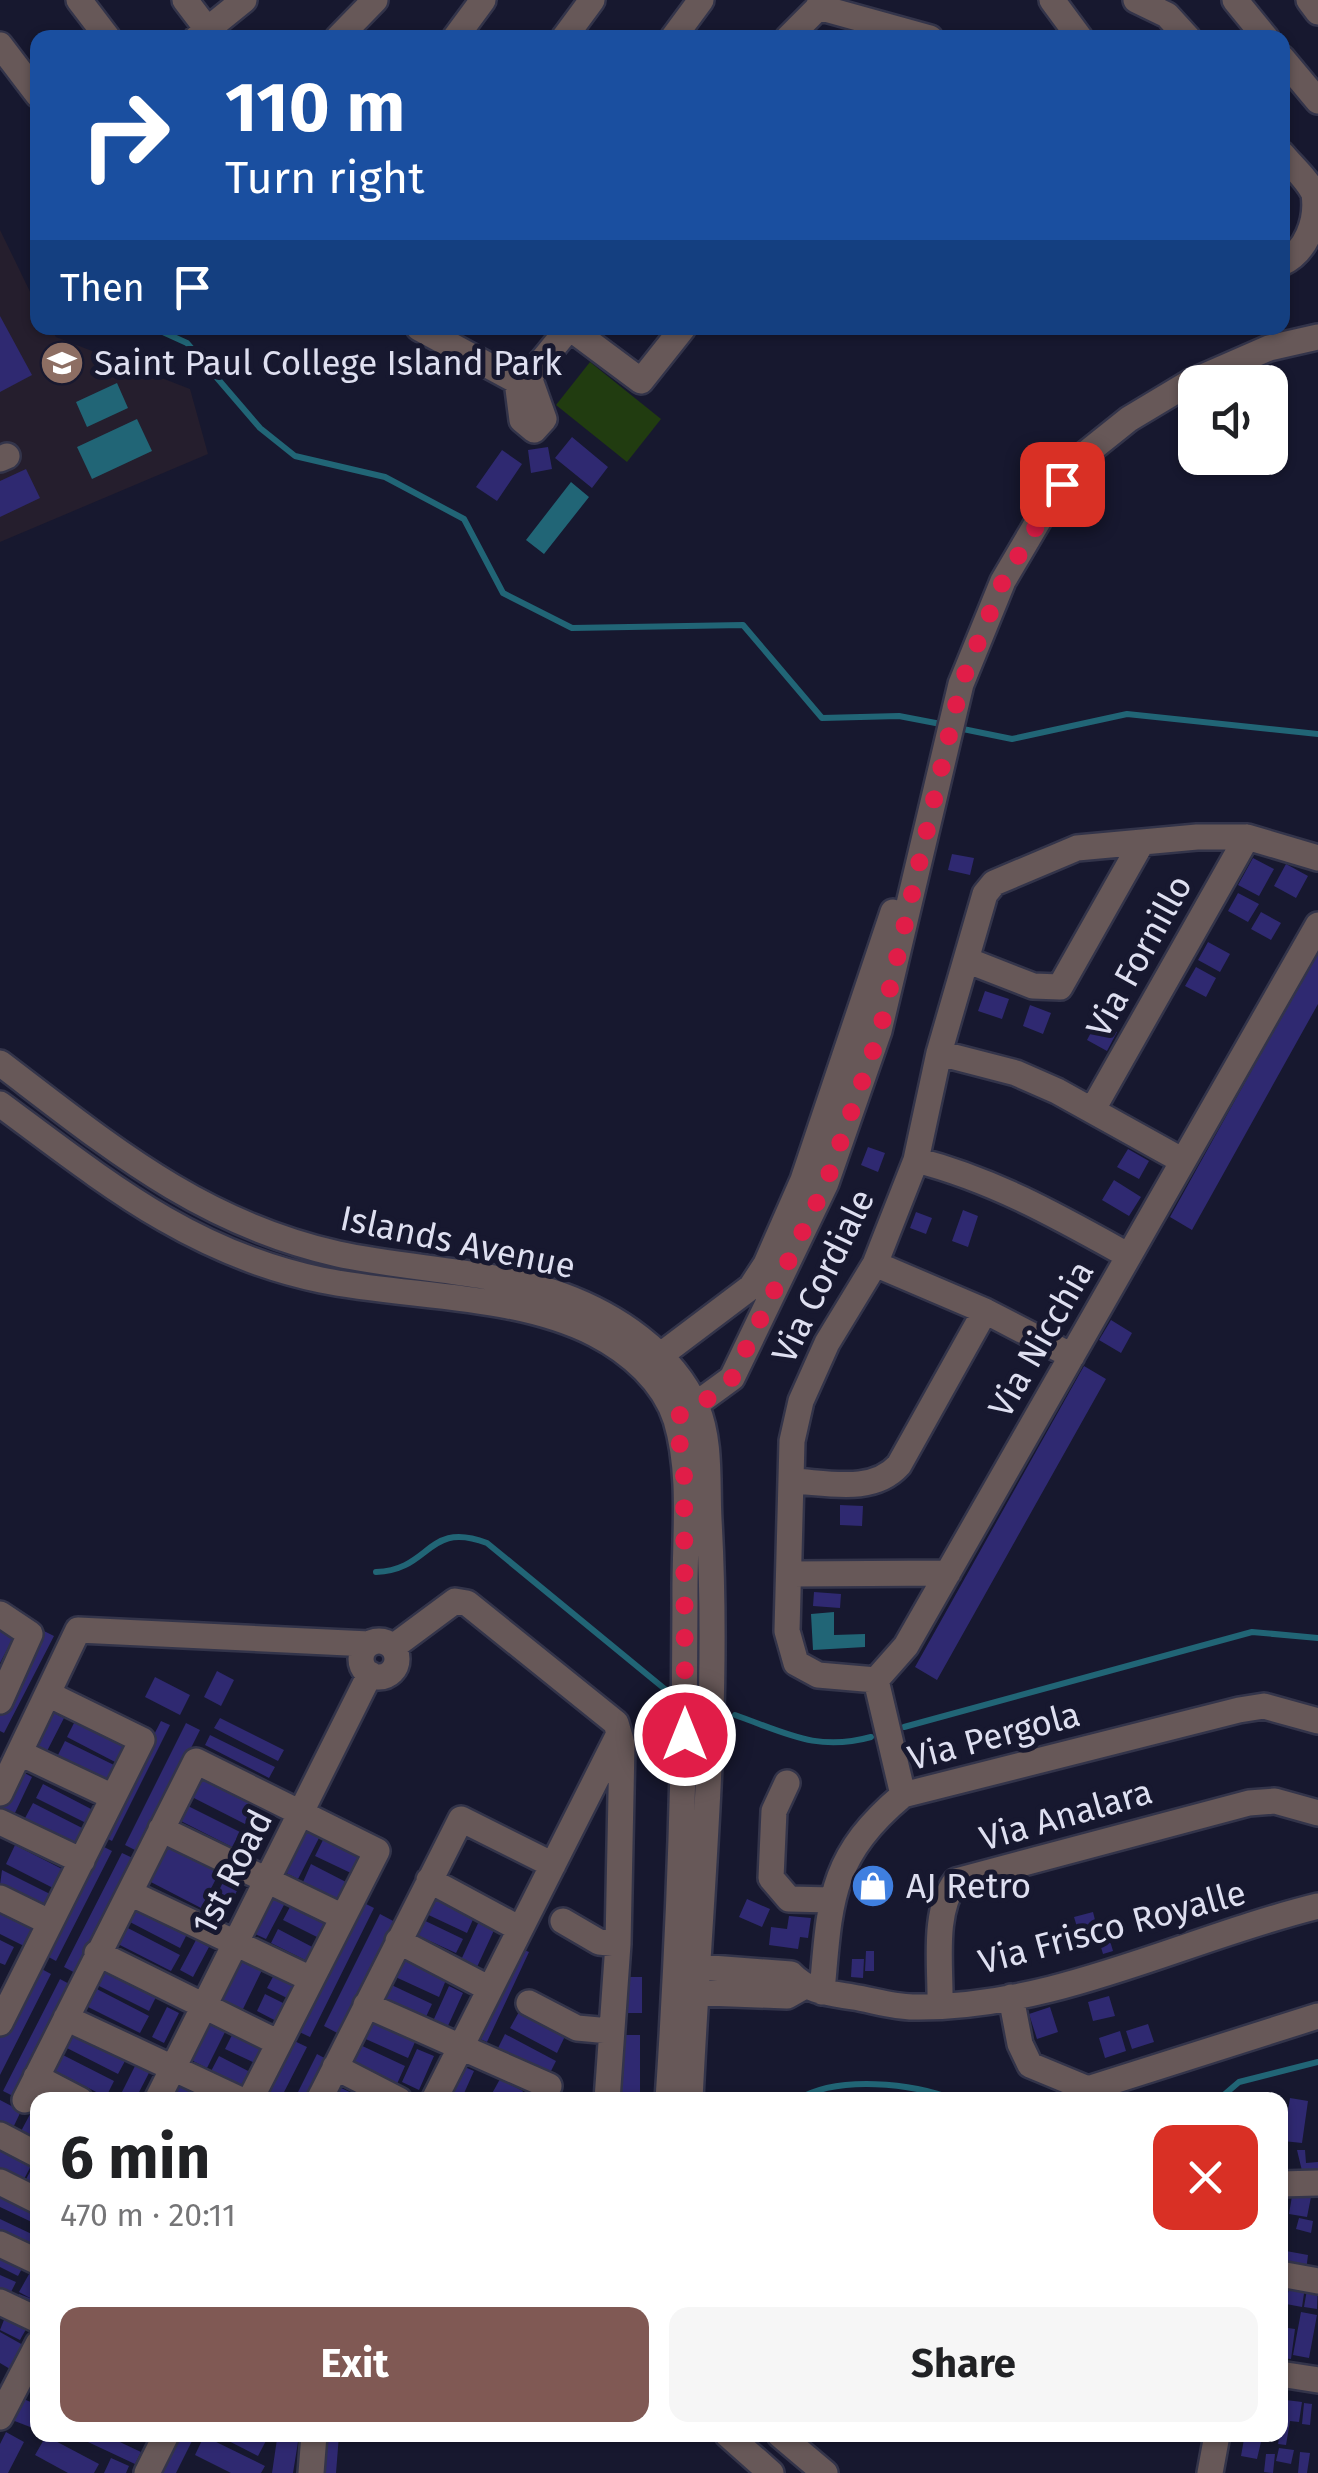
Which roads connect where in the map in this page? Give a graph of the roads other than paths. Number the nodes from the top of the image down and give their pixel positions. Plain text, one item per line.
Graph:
1 (79, 0) edge
2 (185, 0) edge
3 (244, 0) edge
4 (375, 0) edge
5 (483, 0) edge
6 (592, 0) edge
7 (701, 0) edge
8 (1052, 0) edge
9 (1136, 0) edge
10 (1235, 0) edge
11 (1309, 0) edge
12 (822, 4) edge
13 (1318, 12) edge
14 (102, 30) edge
15 (200, 30) edge
16 (206, 30) edge
17 (346, 30) edge
18 (461, 30) edge
19 (570, 30) edge
20 (679, 30) edge
21 (796, 30) edge
22 (900, 30) edge
23 (1074, 30) edge
24 (1181, 30) edge
25 (1259, 30) edge
26 (0, 45) edge
27 (1290, 68) edge
28 (30, 84) edge
29 (1318, 101) edge
30 (1290, 164) edge
31 (1290, 257) edge
32 (450, 335) edge
33 (564, 335) edge
34 (579, 335) edge
35 (677, 335) edge
36 (1317, 336) edge
37 (1246, 837) junction
38 (1142, 842) junction
39 (1318, 858) edge
40 (1318, 925) edge
41 (969, 961) junction
42 (939, 1053) junction
43 (0, 1063) edge
44 (0, 1104) edge
45 (1093, 1110) junction
46 (916, 1160) junction
47 (1183, 1161) junction
48 (1129, 1256) junction
49 (875, 1264) junction
50 (761, 1292) junction
51 (986, 1310) junction
52 (1072, 1356) junction
53 (651, 1362) junction
54 (686, 1412) junction
55 (793, 1482) junction
56 (948, 1573) junction
57 (792, 1574) junction
58 (0, 1614) edge
59 (381, 1645) junction
60 (876, 1680) junction
61 (3, 1686) edge
62 (48, 1694) junction
63 (1318, 1721) edge
64 (620, 1733) junction
65 (20, 1753) junction
66 (788, 1784) dead end
67 (0, 1793) edge
68 (903, 1795) junction
69 (113, 1798) junction
70 (301, 1812) junction
71 (1318, 1813) edge
72 (0, 1822) edge
73 (161, 1829) junction
74 (82, 1861) junction
75 (553, 1865) junction
76 (268, 1878) junction
77 (428, 1880) junction
78 (130, 1894) junction
79 (0, 1898) edge
80 (832, 1900) junction
81 (1318, 1906) edge
82 (343, 1917) junction
83 (562, 1921) dead end
84 (50, 1922) junction
85 (520, 1929) junction
86 (236, 1941) junction
87 (398, 1941) junction
88 (618, 1944) junction
89 (97, 1954) junction
90 (312, 1978) junction
91 (686, 1979) junction
92 (7, 1988) edge
93 (490, 1989) junction
94 (813, 1989) junction
95 (1011, 1998) junction
96 (205, 2004) junction
97 (530, 2004) dead end
98 (940, 2004) junction
99 (366, 2005) junction
100 (1318, 2016) edge
101 (66, 2018) junction
102 (0, 2022) edge
103 (610, 2030) junction
104 (279, 2043) junction
105 (460, 2049) junction
106 (335, 2067) junction
107 (173, 2068) junction
108 (550, 2086) dead end
109 (47, 2092) edge
110 (161, 2092) edge
111 (223, 2092) edge
112 (254, 2092) edge
113 (323, 2092) edge
114 (384, 2092) edge
115 (438, 2092) edge
116 (608, 2092) edge
117 (669, 2092) edge
118 (690, 2092) edge
119 (0, 2135) edge
120 (30, 2150) edge
121 (0, 2182) edge
122 (1318, 2183) edge
123 (1288, 2184) edge
124 (30, 2196) edge
125 (0, 2244) edge
126 (30, 2258) edge
127 (1288, 2275) edge
128 (1318, 2281) edge
129 (0, 2302) edge
130 (30, 2316) edge
131 (30, 2351) edge
132 (11, 2369) edge
133 (1288, 2375) edge
134 (1318, 2380) edge
135 (0, 2417) edge
136 (162, 2442) edge
137 (313, 2442) edge
138 (736, 2442) edge
139 (788, 2442) edge
140 (1217, 2442) edge
141 (1215, 2472) edge
142 (148, 2473) edge
143 (311, 2473) edge
144 (771, 2473) edge
145 (825, 2473) edge

1 - 14 street
2 - 15 street
3 - 16 street
4 - 17 street
5 - 18 street
6 - 19 street
7 - 20 street
8 - 23 street
9 - 24 street
10 - 25 street
11 - 13 street
12 - 21 street
12 - 22 street
26 - 28 street
27 - 29 street
30 - 31 street
32 - 33 street
34 - 35 street
36 - 50 street
37 - 38 street, Via Cordiale
37 - 39 street, Via Cordiale
37 - 45 street, Via Fornillo
38 - 41 street, Via Cordiale
38 - 41 street
40 - 47 street, Via Nicchia
41 - 42 street, Via Cordiale
42 - 45 street
42 - 46 street, Via Cordiale
43 - 53 street, Islands Avenue
44 - 53 street, Islands Avenue
45 - 47 street
46 - 48 street
46 - 49 street, Via Cordiale
47 - 48 street, Via Nicchia
48 - 52 street, Via Nicchia
49 - 51 street
49 - 55 street, Via Cordiale
50 - 53 street
50 - 54 street
51 - 52 street
51 - 55 street
52 - 56 street, Via Nicchia
53 - 54 street, Islands Avenue
54 - 91 street, Islands Avenue
55 - 57 street, Via Cordiale
56 - 57 street
56 - 60 street, Via Nicchia
57 - 60 street, Via Cordiale
58 - 61 street
59 - 62 street
59 - 64 street
59 - 70 street, 1st Road
60 - 68 street
62 - 65 street
62 - 69 street
63 - 68 street, Via Pergola
64 - 75 street
64 - 88 street
65 - 67 street
65 - 69 street
66 - 80 street
68 - 80 street, Via Pergola
69 - 74 street
70 - 73 street
70 - 76 street, 1st Road
70 - 82 street
71 - 98 street, Via Analara
72 - 74 street
73 - 76 street
73 - 78 street
74 - 84 street
75 - 77 street
75 - 85 street
76 - 82 street
76 - 86 street, 1st Road
77 - 85 street
77 - 87 street
78 - 86 street
78 - 89 street
79 - 84 street
80 - 94 street, Via Pergola
81 - 95 street, Via Frisco Royalle
82 - 90 street
83 - 88 street
84 - 92 street
85 - 93 street
86 - 90 street
86 - 96 street, 1st Road
87 - 93 street
87 - 99 street
88 - 103 street
89 - 96 street
89 - 101 street
90 - 104 street
91 - 94 street, Via Frisco Royalle
91 - 117 street, Islands Avenue
91 - 118 street, Islands Avenue
92 - 102 street
93 - 105 street
94 - 98 street, Via Frisco Royalle
95 - 98 street, Via Frisco Royalle
95 - 100 street
96 - 104 street
96 - 107 street, 1st Road
97 - 103 street
99 - 105 street
99 - 106 street
101 - 107 street
101 - 109 street
103 - 116 street
104 - 112 street
105 - 108 street
105 - 115 street
106 - 113 street
106 - 114 street
107 - 110 street, 1st Road
107 - 111 street
119 - 120 street
121 - 124 street
122 - 123 street
125 - 126 street
127 - 128 street
129 - 130 street
131 - 132 street
132 - 135 street
133 - 134 street
136 - 142 street
137 - 143 street
138 - 144 street
139 - 145 street
140 - 141 street

